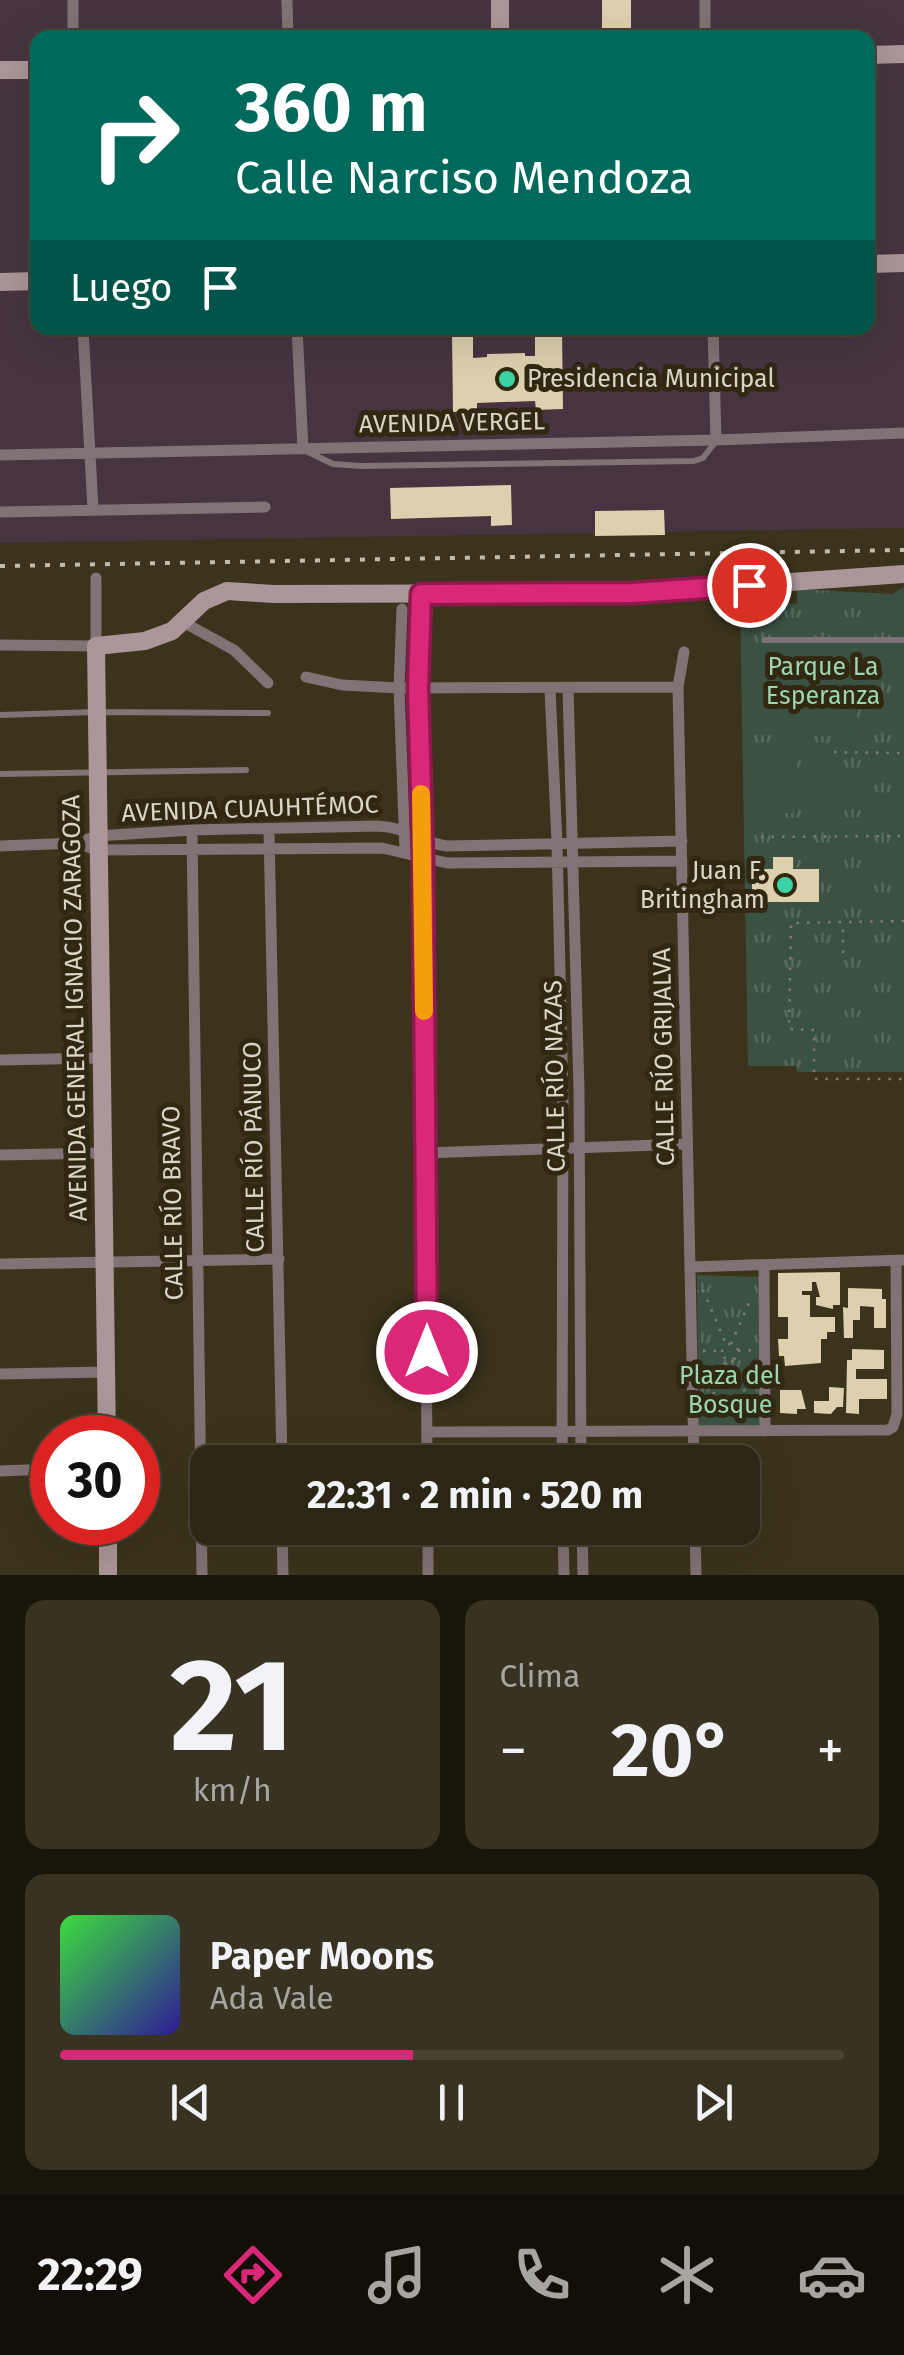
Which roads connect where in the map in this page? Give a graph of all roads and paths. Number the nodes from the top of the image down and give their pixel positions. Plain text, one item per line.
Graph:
1 (72, 0) edge
2 (287, 0) edge
3 (500, 0) edge
4 (705, 0) edge
5 (73, 30) edge
6 (288, 30) edge
7 (500, 30) edge
8 (705, 30) edge
9 (875, 54) edge
10 (904, 54) edge
11 (0, 70) edge
12 (30, 70) edge
13 (904, 263) edge
14 (875, 264) edge
15 (0, 282) edge
16 (30, 282) edge
17 (83, 335) edge
18 (297, 335) edge
19 (713, 335) edge
20 (904, 432) edge
21 (716, 440) junction
22 (302, 449) junction
23 (88, 454) junction
24 (0, 455) edge
25 (265, 507) dead end
26 (93, 510) junction
27 (0, 512) edge
28 (904, 574) edge
29 (96, 578) dead end
30 (421, 594) junction
31 (402, 609) dead end
32 (182, 622) junction
33 (765, 640) dead end
34 (904, 640) edge
35 (0, 645) edge
36 (96, 646) junction
37 (684, 652) dead end
38 (306, 677) dead end
39 (268, 683) dead end
40 (678, 687) junction
41 (399, 688) junction
42 (418, 688) junction
43 (550, 688) junction
44 (568, 688) junction
45 (96, 712) junction
46 (268, 713) dead end
47 (0, 715) edge
48 (834, 752) dead end
49 (904, 752) edge
50 (246, 770) dead end
51 (96, 772) junction
52 (0, 774) edge
53 (405, 829) junction
54 (192, 830) junction
55 (270, 830) junction
56 (904, 836) edge
57 (762, 837) dead end
58 (423, 840) junction
59 (682, 840) junction
60 (97, 843) junction
61 (557, 843) junction
62 (573, 843) junction
63 (0, 846) edge
64 (192, 850) junction
65 (270, 850) junction
66 (406, 852) junction
67 (423, 858) junction
68 (682, 861) junction
69 (574, 863) junction
70 (557, 864) junction
71 (843, 922) junction
72 (904, 922) edge
73 (842, 953) dead end
74 (102, 1058) junction
75 (0, 1060) edge
76 (904, 1079) edge
77 (688, 1144) junction
78 (563, 1148) junction
79 (580, 1148) junction
80 (103, 1153) junction
81 (425, 1154) junction
82 (0, 1155) edge
83 (279, 1259) junction
84 (105, 1260) junction
85 (196, 1260) junction
86 (900, 1260) edge
87 (0, 1264) edge
88 (764, 1265) junction
89 (690, 1268) junction
90 (703, 1289) dead end
91 (754, 1290) dead end
92 (729, 1344) junction
93 (760, 1350) dead end
94 (698, 1351) dead end
95 (722, 1351) junction
96 (738, 1351) junction
97 (729, 1360) junction
98 (106, 1372) junction
99 (0, 1374) edge
100 (754, 1412) dead end
101 (707, 1413) dead end
102 (107, 1415) edge
103 (561, 1431) junction
104 (580, 1431) junction
105 (765, 1431) junction
106 (427, 1432) junction
107 (693, 1432) junction
108 (282, 1445) edge
109 (427, 1445) edge
110 (561, 1445) edge
111 (580, 1445) edge
112 (693, 1445) edge
113 (30, 1470) edge
114 (0, 1471) edge
115 (108, 1545) edge
116 (282, 1545) edge
117 (428, 1545) edge
118 (563, 1545) edge
119 (582, 1545) edge
120 (695, 1545) edge
121 (108, 1575) edge
122 (202, 1575) edge
123 (282, 1575) edge
124 (428, 1575) edge
125 (564, 1575) edge
126 (583, 1575) edge
127 (696, 1575) edge

1 - 5 street
2 - 6 street
3 - 7 street
4 - 8 street
9 - 10 street
11 - 12 street
13 - 14 street
15 - 16 street
17 - 23 street
18 - 22 street
19 - 21 street
20 - 21 street, AVENIDA VERGEL
21 - 22 street, AVENIDA VERGEL
21 - 22 lane
22 - 23 street, AVENIDA VERGEL
23 - 24 street, AVENIDA VERGEL
23 - 26 street
25 - 26 street
26 - 27 street
28 - 30 street
29 - 36 street, AVENIDA GENERAL IGNACIO ZARAGOZA
30 - 32 street
30 - 42 street
31 - 41 street
32 - 36 street
32 - 39 street
33 - 34 lane
35 - 36 street
36 - 45 street, AVENIDA GENERAL IGNACIO ZARAGOZA
37 - 40 street, CALLE RÍO GRIJALVA
38 - 41 street
40 - 44 street
40 - 59 street, CALLE RÍO GRIJALVA
41 - 42 street
41 - 53 street
42 - 43 street
42 - 58 street
43 - 44 street
43 - 61 street, CALLE RÍO NAZAS
44 - 62 street, CALLE RÍO NAZAS
45 - 46 lane
45 - 47 lane
45 - 51 street, AVENIDA GENERAL IGNACIO ZARAGOZA
48 - 49 path
50 - 51 lane
51 - 52 lane
51 - 60 street, AVENIDA GENERAL IGNACIO ZARAGOZA
53 - 55 street, AVENIDA CUAUHTÉMOC
53 - 58 street, AVENIDA CUAUHTÉMOC
53 - 66 street
54 - 55 street, AVENIDA CUAUHTÉMOC
54 - 60 street, AVENIDA CUAUHTÉMOC
54 - 64 street, CALLE RÍO BRAVO
55 - 65 street, CALLE RÍO PÁNUCO
56 - 57 path
58 - 61 street
58 - 67 street
59 - 62 street
59 - 68 street, CALLE RÍO GRIJALVA
60 - 63 street, AVENIDA CUAUHTÉMOC
60 - 64 street, AVENIDA CUAUHTÉMOC
60 - 74 street, AVENIDA GENERAL IGNACIO ZARAGOZA
61 - 62 street
61 - 70 street, CALLE RÍO NAZAS
62 - 69 street, CALLE RÍO NAZAS
64 - 65 street, AVENIDA CUAUHTÉMOC
64 - 85 street, CALLE RÍO BRAVO
65 - 66 street, AVENIDA CUAUHTÉMOC
65 - 83 street, CALLE RÍO PÁNUCO
66 - 67 street, AVENIDA CUAUHTÉMOC
67 - 70 street, AVENIDA CUAUHTÉMOC
67 - 81 street
68 - 69 street, AVENIDA CUAUHTÉMOC
68 - 77 street, CALLE RÍO GRIJALVA
69 - 70 street, AVENIDA CUAUHTÉMOC
69 - 79 street, CALLE RÍO NAZAS
70 - 78 street, CALLE RÍO NAZAS
71 - 72 path
71 - 73 path
71 - 76 path
74 - 75 street
74 - 80 street, AVENIDA GENERAL IGNACIO ZARAGOZA
77 - 79 street
77 - 89 street, CALLE RÍO GRIJALVA
78 - 79 street
78 - 81 street
78 - 103 street, CALLE RÍO NAZAS
79 - 104 street, CALLE RÍO NAZAS
80 - 82 street
80 - 84 street, AVENIDA GENERAL IGNACIO ZARAGOZA
81 - 106 street
83 - 85 street
83 - 108 street, CALLE RÍO PÁNUCO
84 - 85 street
84 - 87 street
84 - 98 street, AVENIDA GENERAL IGNACIO ZARAGOZA
85 - 122 street, CALLE RÍO BRAVO
86 - 88 street
86 - 105 street
88 - 89 street
88 - 105 street
89 - 107 street, CALLE RÍO GRIJALVA
90 - 92 path
91 - 92 path
92 - 95 path
92 - 96 path
93 - 96 path
94 - 95 path
95 - 97 path
96 - 97 path
97 - 100 path
97 - 101 path
98 - 99 street
98 - 102 street, AVENIDA GENERAL IGNACIO ZARAGOZA
103 - 104 street
103 - 106 street
103 - 110 street, CALLE RÍO NAZAS
104 - 107 street
104 - 111 street, CALLE RÍO NAZAS
105 - 107 street
106 - 109 street
107 - 112 street, CALLE RÍO GRIJALVA
113 - 114 street
115 - 121 street
116 - 123 street
117 - 124 street
118 - 125 street
119 - 126 street
120 - 127 street

